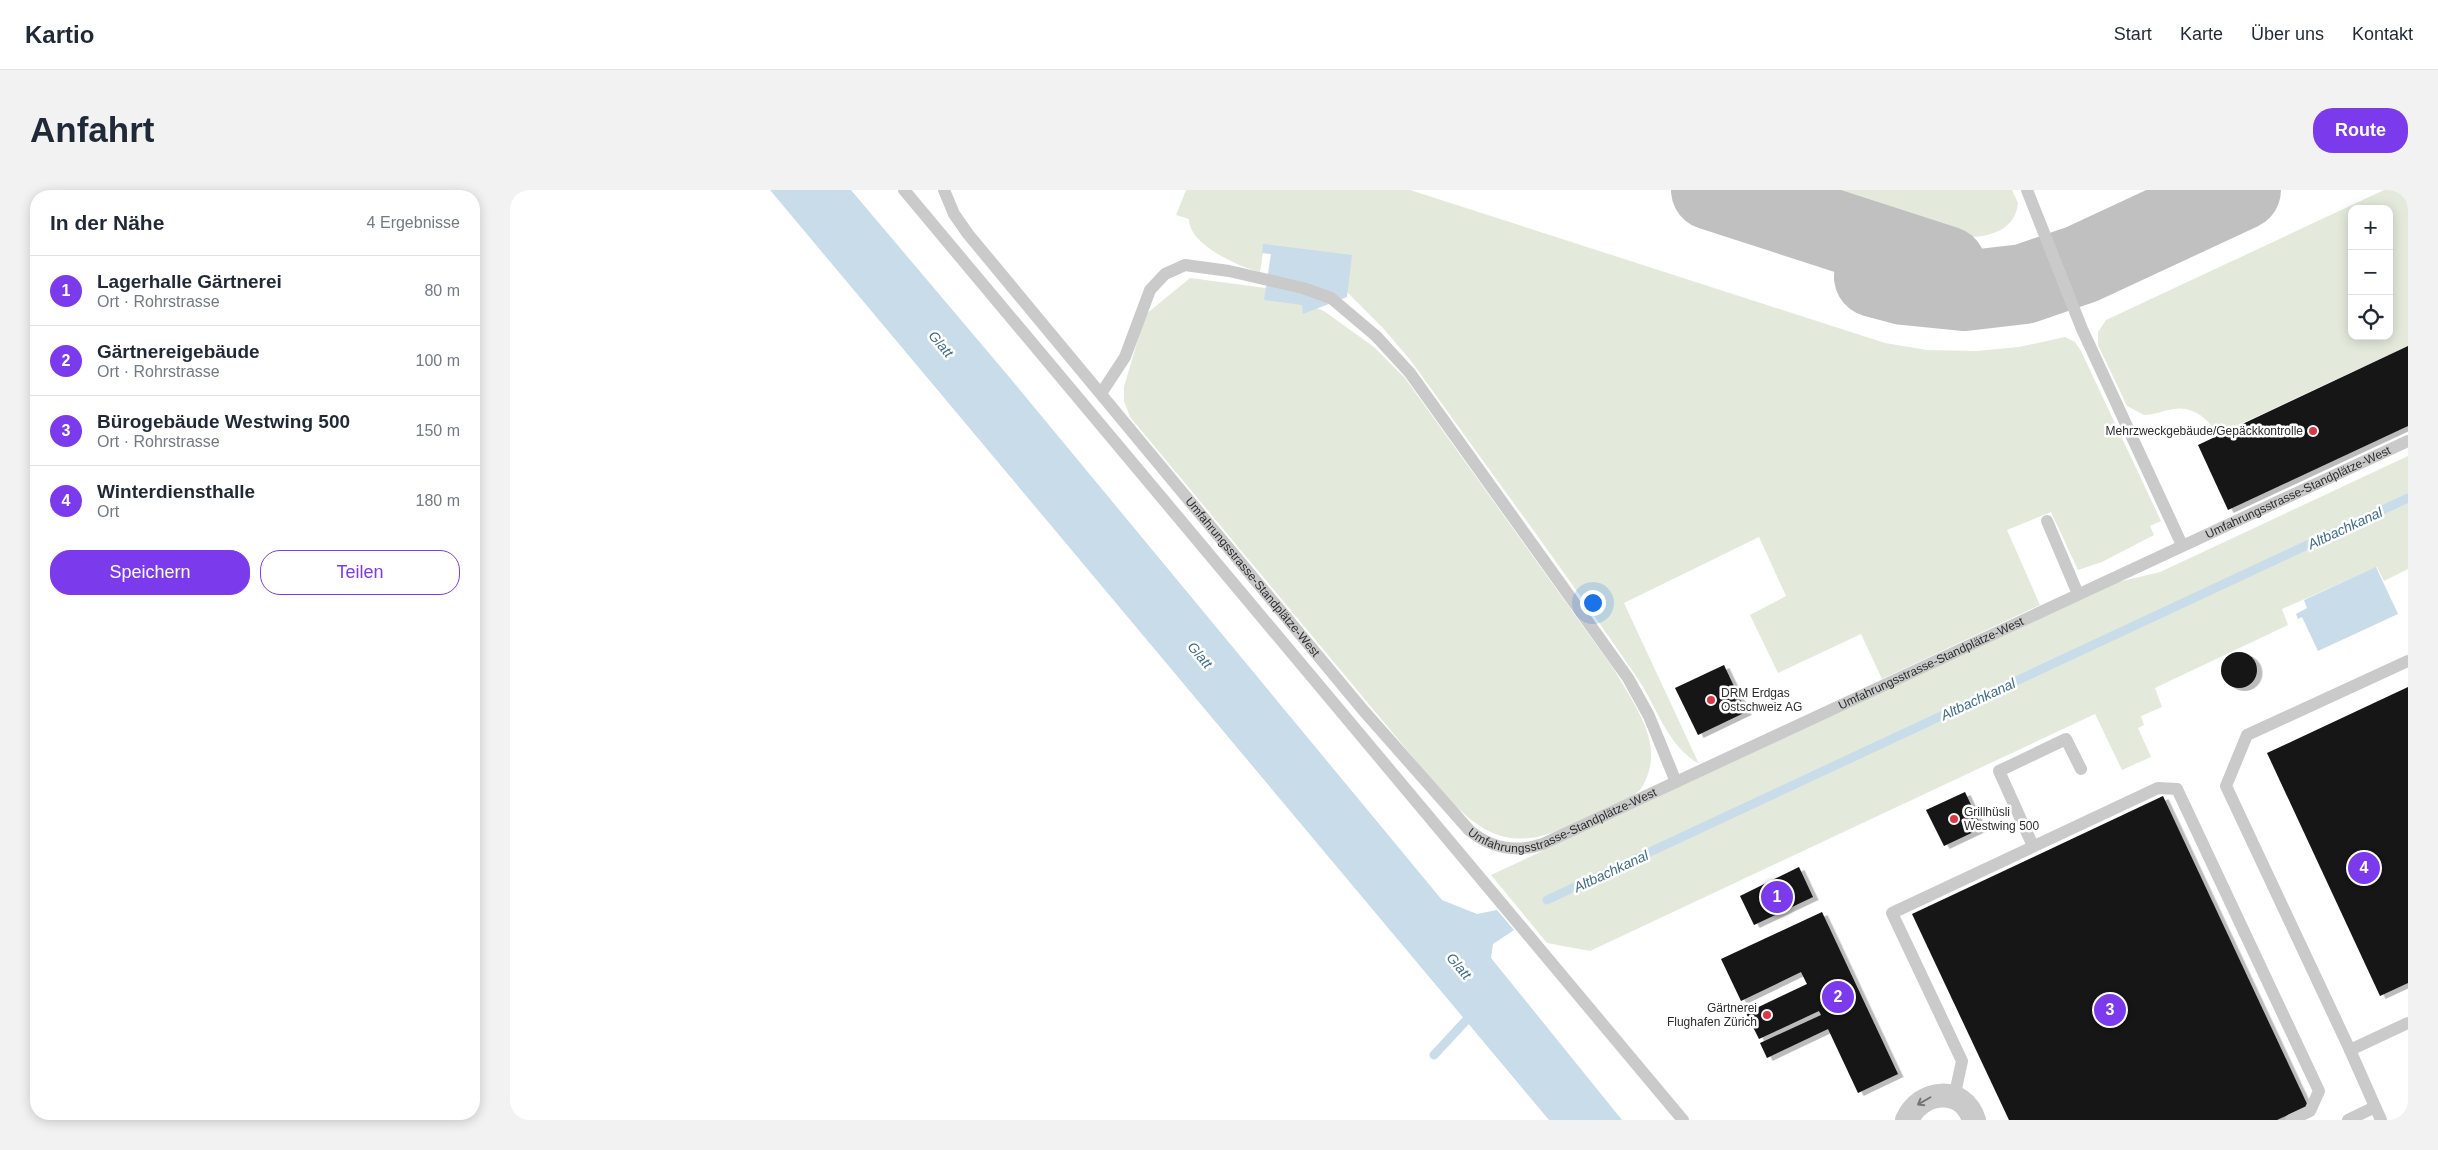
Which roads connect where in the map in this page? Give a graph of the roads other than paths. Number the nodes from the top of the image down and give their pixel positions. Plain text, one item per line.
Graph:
1 (904, 190) edge
2 (944, 190) edge
3 (2027, 190) edge
4 (1102, 392) junction
5 (2408, 441) edge
6 (2048, 521) dead end
7 (2182, 545) junction
8 (2078, 594) junction
9 (2408, 661) edge
10 (2081, 769) dead end
11 (1676, 782) junction
12 (2033, 846) junction
13 (2408, 1023) edge
14 (2350, 1050) junction
15 (1954, 1098) junction
16 (2375, 1107) junction
17 (1683, 1120) edge
18 (1907, 1120) edge
19 (1974, 1120) edge
20 (2291, 1120) edge
21 (2348, 1120) edge
22 (2381, 1120) edge

1 - 17 lane
2 - 4 lane, Umfahrungsstrasse-Standplätze-West
3 - 7 lane
4 - 11 lane, Umfahrungsstrasse-Standplätze-West
4 - 11 lane
5 - 7 lane, Umfahrungsstrasse-Standplätze-West
6 - 8 lane
7 - 8 lane, Umfahrungsstrasse-Standplätze-West
8 - 11 lane, Umfahrungsstrasse-Standplätze-West
9 - 14 lane
10 - 12 lane
12 - 15 lane
12 - 20 lane
13 - 14 lane
14 - 16 lane
15 -> 18 street
15 - 19 street
16 - 21 lane
16 - 22 lane

